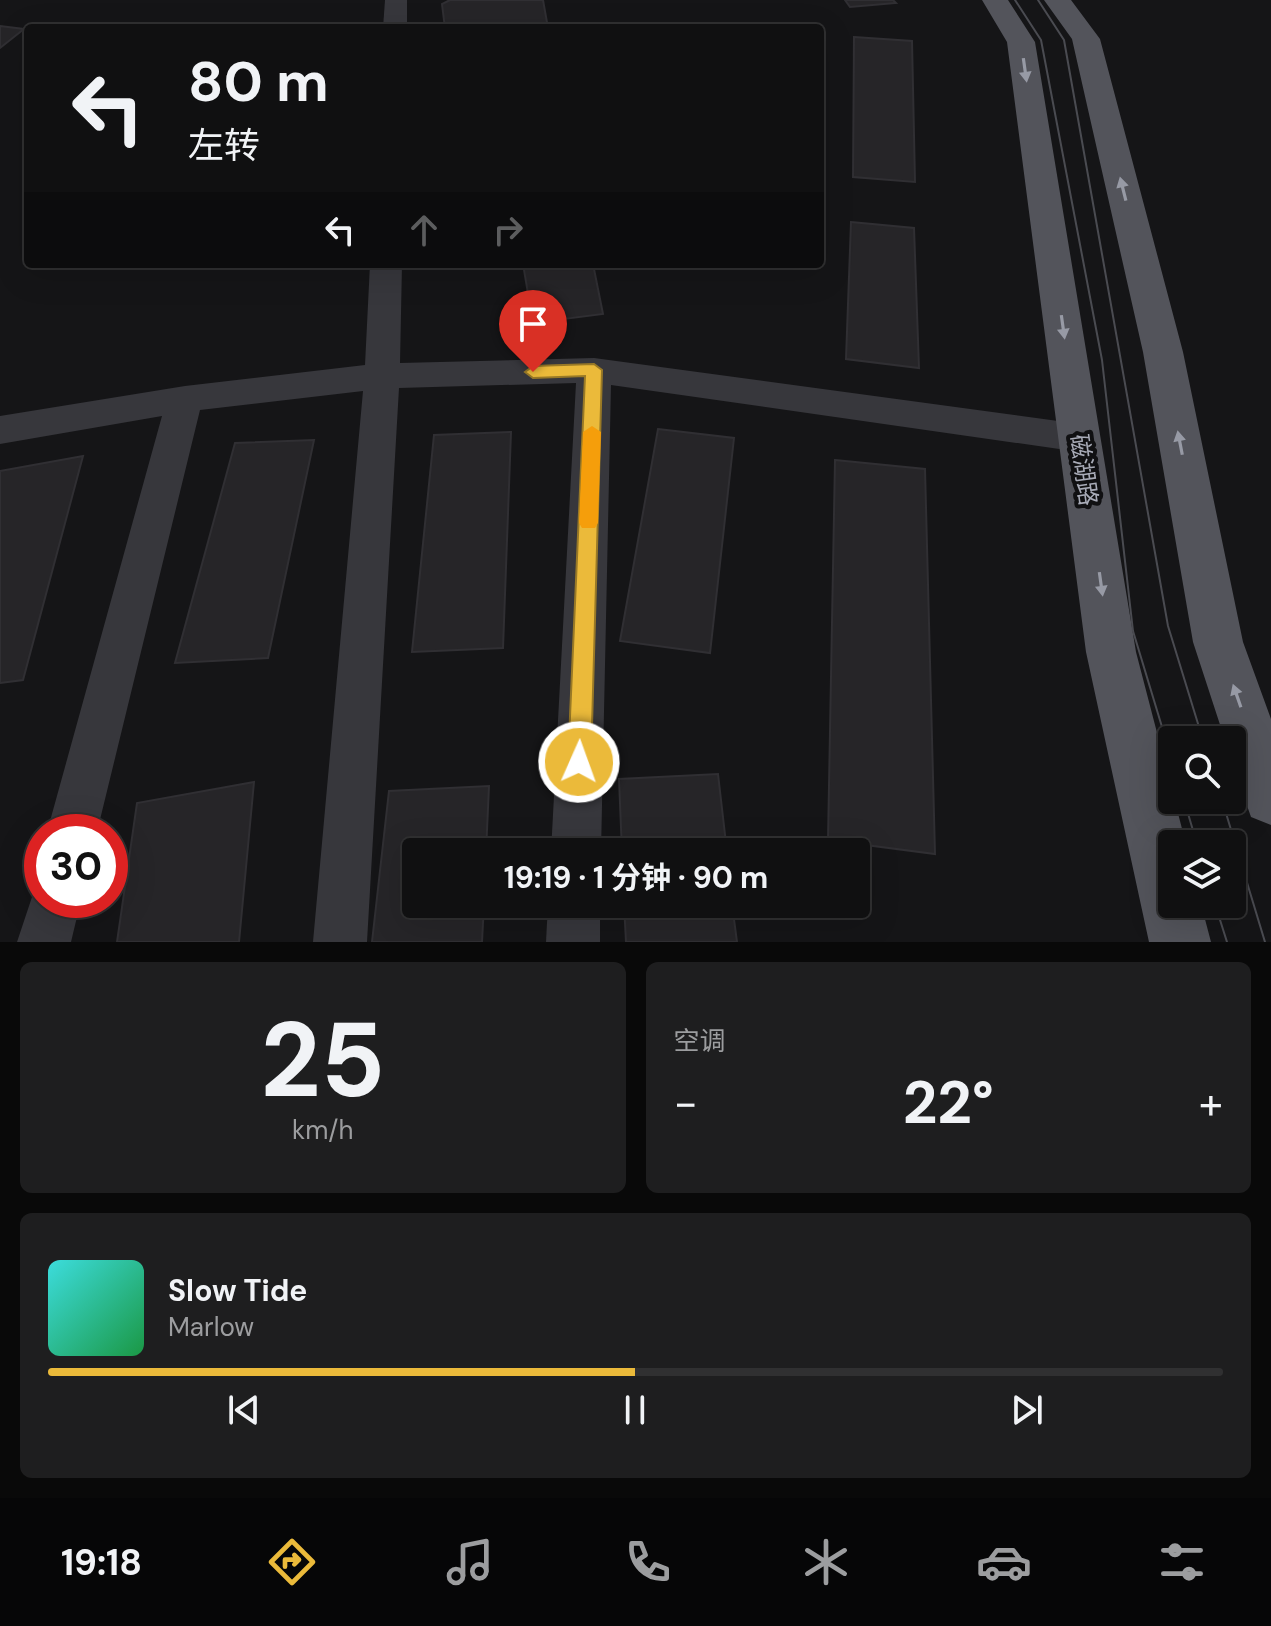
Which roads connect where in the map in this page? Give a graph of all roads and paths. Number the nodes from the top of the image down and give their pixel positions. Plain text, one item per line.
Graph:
1 (396, 0) edge
2 (995, 0) edge
3 (1057, 0) edge
4 (395, 24) edge
5 (386, 268) edge
6 (594, 370) junction
7 (382, 376) junction
8 (185, 399) junction
9 (0, 430) edge
10 (1080, 438) junction
11 (1271, 797) edge
12 (77, 814) edge
13 (577, 838) edge
14 (50, 918) edge
15 (574, 918) edge
16 (44, 942) edge
17 (340, 942) edge
18 (573, 942) edge
19 (1180, 942) edge

1 - 4 street
2 -> 10 main road, 磁湖路
11 -> 3 main road
5 - 7 street
6 - 7 street
6 - 10 street
6 - 13 street
7 - 8 street
7 - 17 street
8 - 9 street
8 - 12 street
10 -> 19 main road, 磁湖路
14 - 16 street
15 - 18 street

